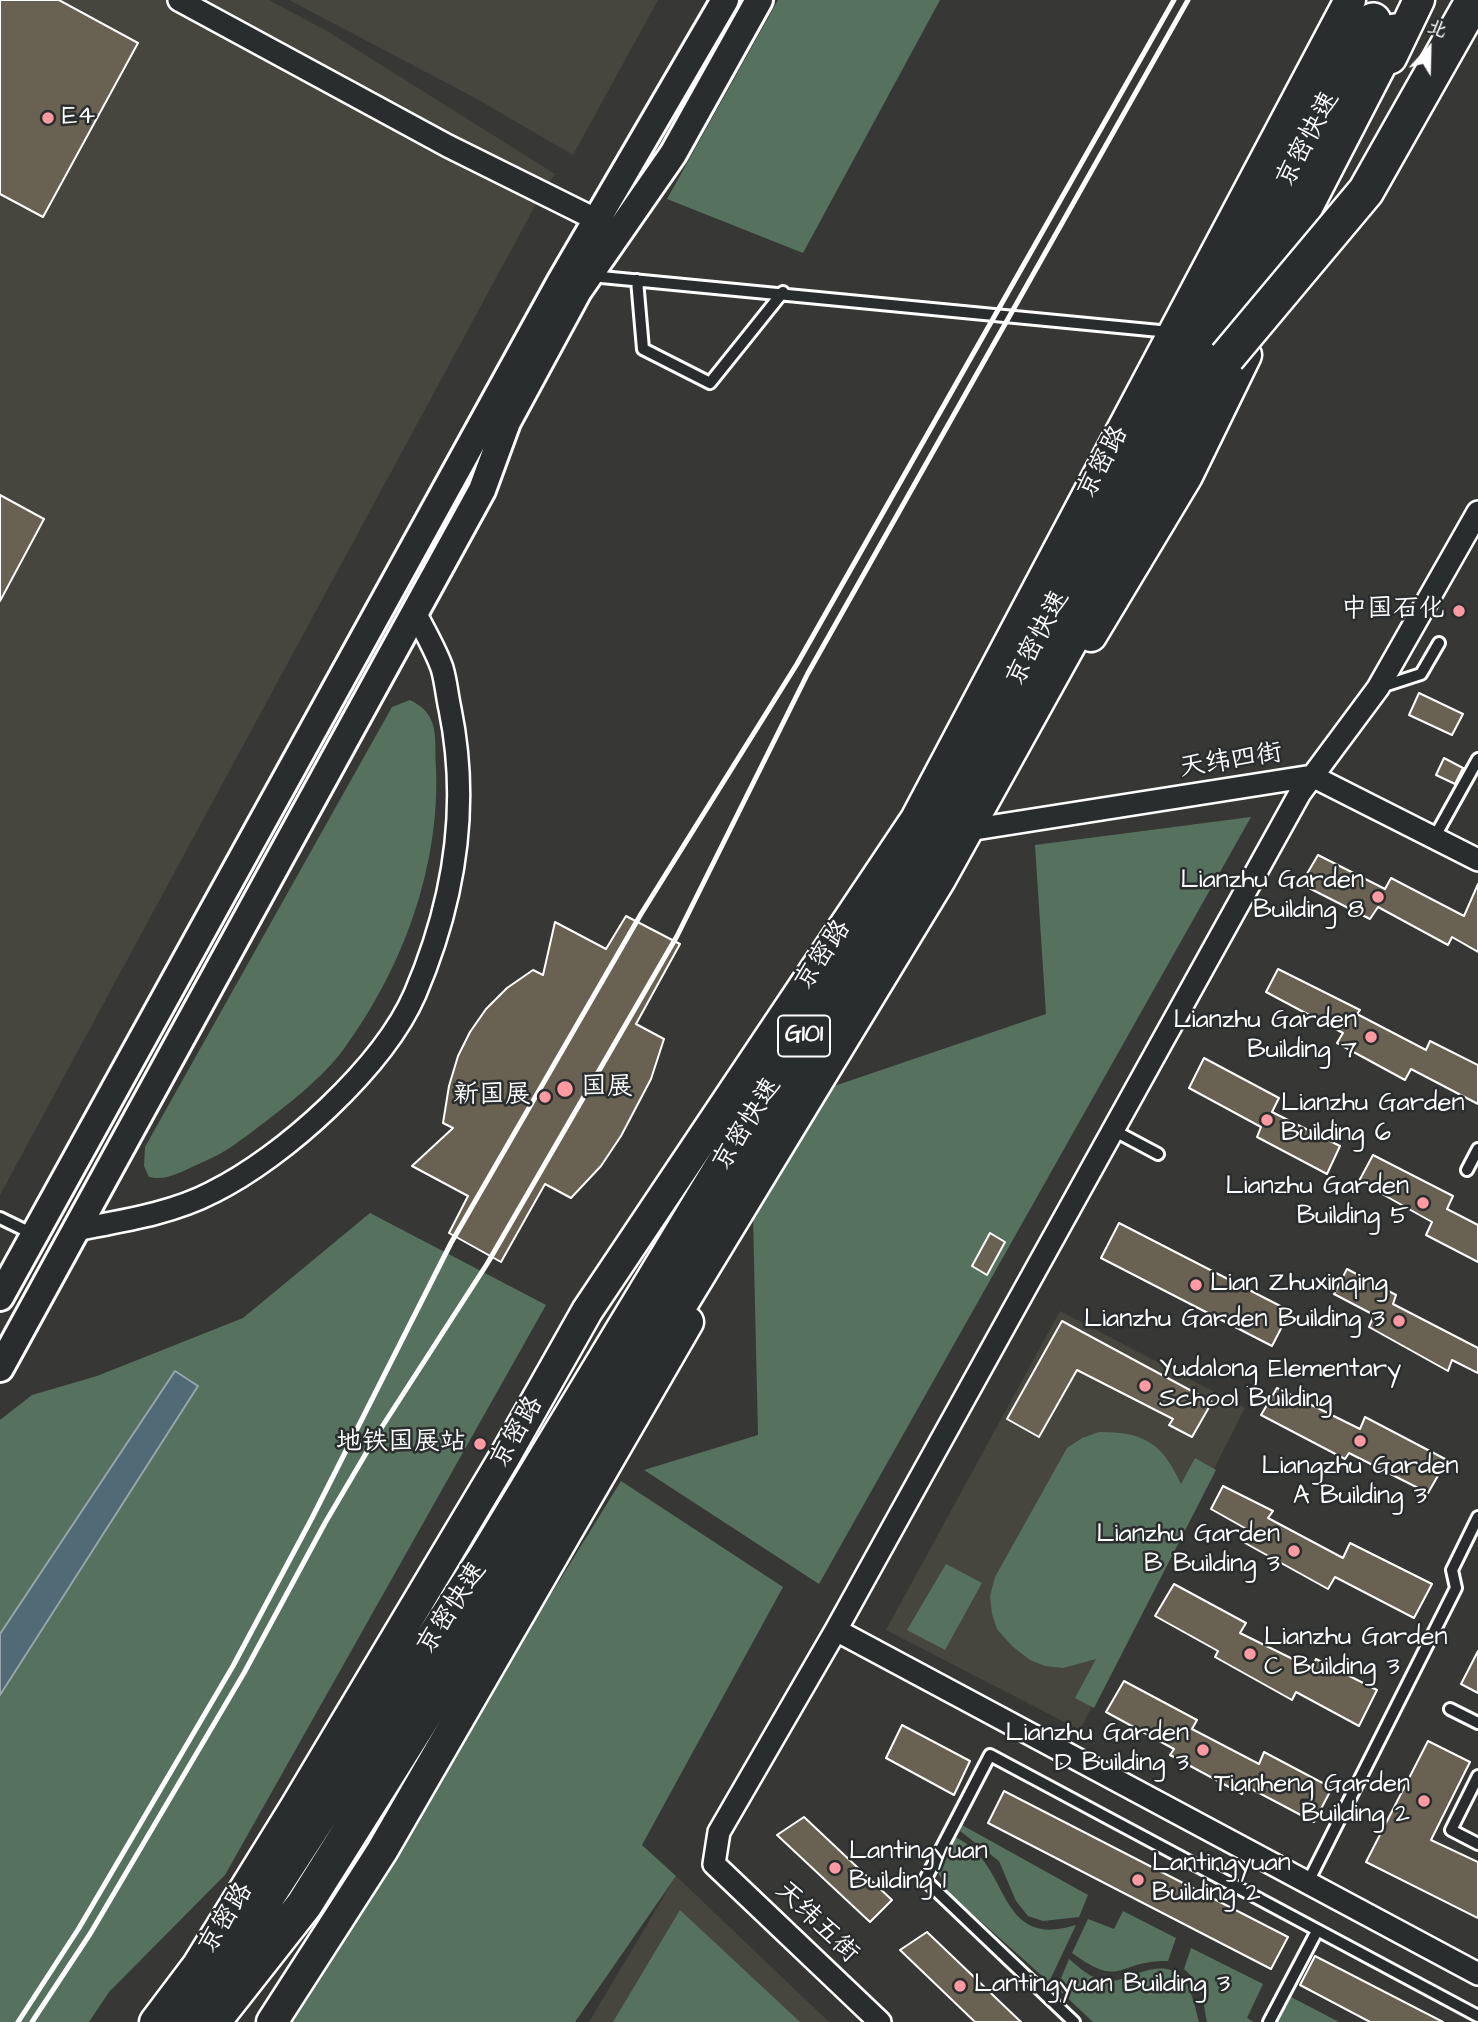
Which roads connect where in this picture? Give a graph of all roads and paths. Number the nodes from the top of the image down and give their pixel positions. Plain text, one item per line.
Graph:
1 (179, 0) edge
2 (725, 0) edge
3 (759, 0) edge
4 (1419, 0) edge
5 (1474, 0) edge
6 (1373, 18) edge
7 (597, 220) junction
8 (589, 275) junction
9 (637, 280) junction
10 (783, 292) junction
11 (1173, 332) junction
12 (1227, 357) junction
13 (1478, 512) edge
14 (414, 610) junction
15 (1439, 643) dead end
16 (1378, 688) junction
17 (1478, 759) edge
18 (1312, 776) junction
19 (1473, 780) edge
20 (975, 829) junction
21 (1434, 838) junction
22 (1478, 860) edge
23 (1113, 1130) junction
24 (1478, 1149) edge
25 (1158, 1154) dead end
26 (1467, 1170) dead end
27 (0, 1218) edge
28 (75, 1230) junction
29 (35, 1235) junction
30 (0, 1297) edge
31 (0, 1368) edge
32 (1478, 1517) edge
33 (836, 1630) junction
34 (1450, 1709) dead end
35 (1478, 1723) edge
36 (1478, 1776) edge
37 (1478, 1844) edge
38 (1308, 1882) junction
39 (1317, 1931) junction
40 (1478, 1974) edge
41 (1478, 2016) edge
42 (155, 2022) edge
43 (185, 2022) edge
44 (212, 2022) edge
45 (272, 2022) edge
46 (880, 2022) edge
47 (1074, 2022) edge
48 (1269, 2022) edge

1 - 7 street
2 - 7 street
3 - 8 street
4 - 20 main road, G101
5 - 12 highway, bridge
6 - 11 main road, 京密路 / G101
6 - 12 highway, 京密快速 / G101, bridge
6 - 43 highway, 京密快速 / G101
7 - 29 street
8 - 9 lane
8 - 14 street
9 - 10 lane
9 - 10 lane
10 - 11 lane
11 - 42 main road, 京密路 / G101
12 - 44 highway, 京密快速 / G101
13 - 16 street
14 - 28 street
14 - 28 street
15 - 16 lane
16 - 18 street
17 - 19 lane
18 - 20 street, 天纬四街
18 - 21 street, 天纬四街
18 - 23 street
19 - 21 lane
20 - 45 main road, G101
21 - 22 street, 天纬四街
23 - 25 lane
23 - 33 street
24 - 26 lane
27 - 29 lane
28 - 31 street
29 - 30 street
32 - 38 lane
33 - 38 street
33 - 46 street, 天纬五街
34 - 35 lane
36 - 37 lane
38 - 40 street
39 - 41 lane
39 - 47 lane
39 - 48 lane

